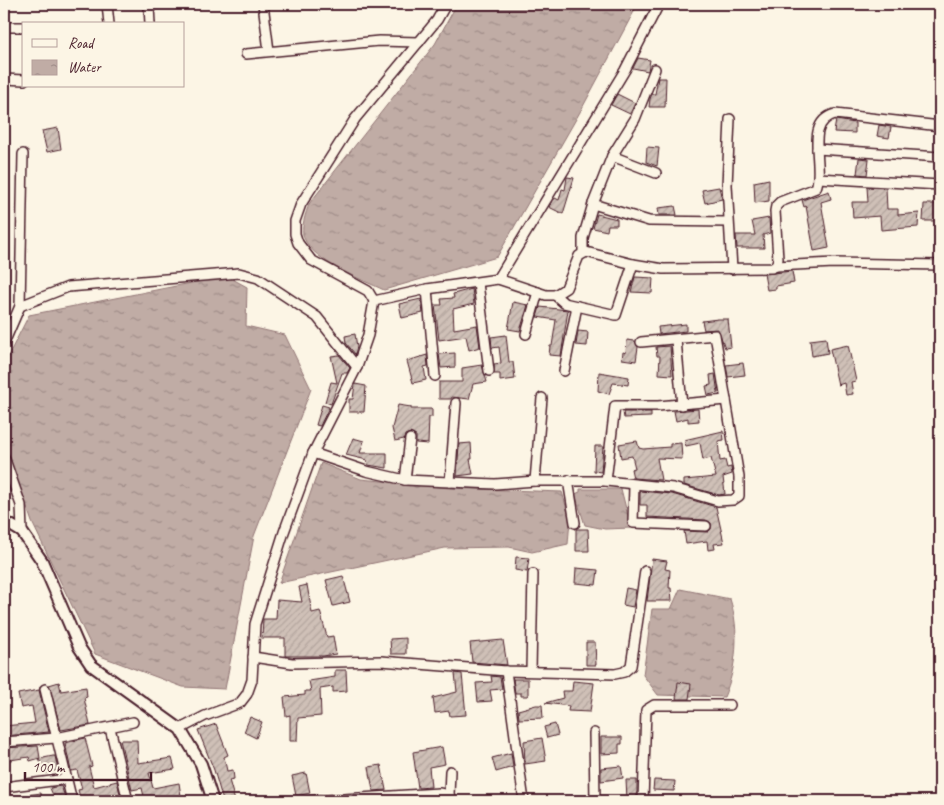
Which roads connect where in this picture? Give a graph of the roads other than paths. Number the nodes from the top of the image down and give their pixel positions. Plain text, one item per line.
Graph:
1 (108, 4) edge
2 (263, 4) edge
3 (446, 4) edge
4 (659, 4) edge
5 (149, 6) dead end
6 (109, 22) edge
7 (150, 22) edge
8 (4, 27) edge
9 (22, 27) edge
10 (419, 42) junction
11 (269, 51) junction
12 (246, 54) dead end
13 (655, 69) dead end
14 (4, 79) edge
15 (22, 80) edge
16 (730, 119) dead end
17 (940, 126) edge
18 (818, 149) junction
19 (23, 154) dead end
20 (612, 156) junction
21 (940, 157) edge
22 (656, 173) dead end
23 (818, 178) junction
24 (940, 185) edge
25 (593, 204) junction
26 (728, 222) junction
27 (583, 253) junction
28 (633, 264) junction
29 (940, 265) edge
30 (776, 266) junction
31 (732, 269) junction
32 (498, 279) junction
33 (478, 284) junction
34 (427, 289) junction
35 (538, 292) junction
36 (555, 295) junction
37 (374, 301) junction
38 (20, 306) junction
39 (577, 306) junction
40 (526, 334) dead end
41 (676, 340) junction
42 (641, 342) dead end
43 (4, 343) edge
44 (358, 368) junction
45 (489, 371) dead end
46 (564, 371) dead end
47 (435, 376) dead end
48 (542, 398) dead end
49 (726, 400) junction
50 (456, 403) dead end
51 (682, 405) junction
52 (410, 439) dead end
53 (313, 453) junction
54 (4, 456) edge
55 (405, 480) junction
56 (568, 480) junction
57 (536, 481) junction
58 (606, 481) junction
59 (450, 482) junction
60 (634, 486) junction
61 (4, 521) edge
62 (575, 523) dead end
63 (706, 526) dead end
64 (22, 532) junction
65 (645, 571) dead end
66 (533, 574) dead end
67 (252, 657) junction
68 (531, 670) junction
69 (506, 671) junction
70 (44, 689) dead end
71 (730, 705) dead end
72 (133, 722) dead end
73 (110, 728) junction
74 (180, 729) junction
75 (594, 733) dead end
76 (56, 738) junction
77 (4, 742) edge
78 (450, 771) dead end
79 (66, 779) junction
80 (4, 787) edge
81 (450, 798) edge
82 (72, 801) edge
83 (128, 801) edge
84 (213, 801) edge
85 (312, 801) edge
86 (524, 801) edge
87 (595, 801) edge
88 (643, 801) edge

1 - 6 street
2 - 11 street
3 - 10 street
4 - 32 street
5 - 7 street
8 - 9 street
10 - 11 street
10 - 37 street
11 - 12 street
13 - 20 street
14 - 15 street
16 - 26 street
17 - 18 street
18 - 21 street
18 - 23 street
19 - 38 street
20 - 22 street
20 - 25 street
23 - 24 street
23 - 30 street
25 - 26 street
25 - 27 street
26 - 31 street
27 - 28 street
27 - 36 street
28 - 31 street
28 - 39 street
29 - 30 street
30 - 31 street
32 - 33 street
32 - 35 street
33 - 34 street
33 - 45 street
34 - 37 street
34 - 47 street
35 - 36 street
35 - 40 street
36 - 39 street
37 - 44 street
38 - 43 street
38 - 44 street
39 - 46 street
41 - 42 street
41 - 49 street
41 - 51 street
44 - 53 street
48 - 57 street
49 - 51 street
49 - 60 street
50 - 59 street
51 - 58 street
52 - 55 street
53 - 55 street
53 - 67 street
54 - 64 street
55 - 59 street
56 - 57 street
56 - 58 street
56 - 62 street
57 - 59 street
58 - 60 street
60 - 63 street
61 - 64 main road
64 - 74 main road
65 - 68 street
66 - 68 street
67 - 69 street
67 - 74 street
68 - 69 street
69 - 86 street
70 - 76 street
71 - 88 street
72 - 73 street
73 - 76 street
73 - 83 street
74 - 84 main road
75 - 87 street
76 - 77 street
76 - 79 street
78 - 81 street
79 - 80 street
79 - 82 street
81 - 85 street

